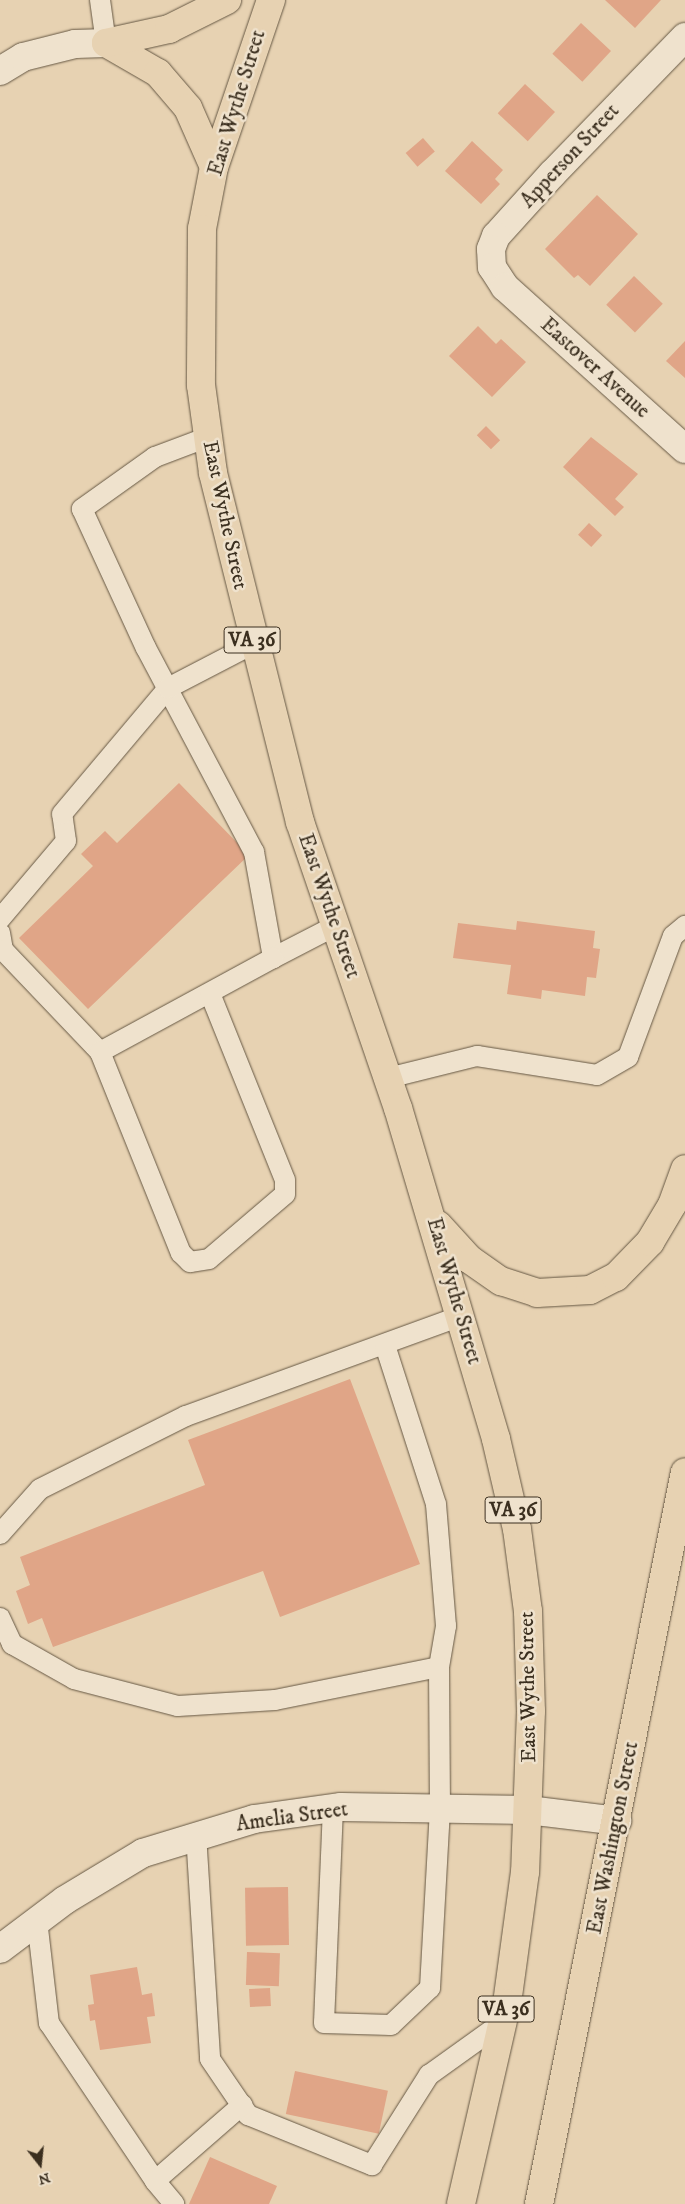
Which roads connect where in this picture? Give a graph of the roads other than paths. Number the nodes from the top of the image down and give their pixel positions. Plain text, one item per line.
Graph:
1 (100, 0) edge
2 (227, 0) edge
3 (271, 0) edge
4 (685, 37) edge
5 (106, 43) junction
6 (0, 71) edge
7 (214, 167) junction
8 (506, 287) joint
9 (208, 437) junction
10 (685, 449) edge
11 (253, 644) junction
12 (168, 688) junction
13 (0, 919) edge
14 (335, 926) junction
15 (685, 926) edge
16 (0, 933) edge
17 (273, 958) junction
18 (210, 993) junction
19 (100, 1052) junction
20 (388, 1078) junction
21 (685, 1169) edge
22 (434, 1220) junction
23 (461, 1316) junction
24 (385, 1345) junction
25 (685, 1472) edge
26 (0, 1534) edge
27 (0, 1618) edge
28 (439, 1667) junction
29 (333, 1808) junction
30 (440, 1809) junction
31 (528, 1810) junction
32 (617, 1821) junction
33 (196, 1834) junction
34 (37, 1920) junction
35 (0, 1949) edge
36 (503, 2022) junction
37 (242, 2105) junction
38 (156, 2181) junction
39 (174, 2204) edge
40 (461, 2204) edge
41 (539, 2204) edge

1 - 5 lane
2 - 5 highway
3 - 7 highway, East Wythe Street / VA 36
4 - 8 street, Apperson Street
5 - 6 street
5 - 7 highway
7 - 9 highway, East Wythe Street / VA 36
8 - 10 street, Eastover Avenue
9 - 11 highway, East Wythe Street / VA 36
9 - 12 lane
11 - 12 lane
11 - 14 highway, East Wythe Street / VA 36
12 - 13 lane
12 - 17 lane
14 - 17 lane
14 - 20 highway, East Wythe Street / VA 36
15 - 20 lane
16 - 19 lane
17 - 18 lane
18 - 19 lane
18 - 19 lane
20 - 22 highway, East Wythe Street / VA 36
21 - 22 highway
22 - 23 highway, East Wythe Street / VA 36
23 - 24 lane
23 - 31 highway, East Wythe Street / VA 36
24 - 26 lane
24 - 28 lane
25 - 32 highway, East Washington Street
27 - 28 lane
28 - 30 lane
29 - 30 street, Amelia Street
29 - 30 lane
29 - 33 street, Amelia Street
30 - 31 street, Amelia Street
31 - 32 street, Amelia Street
31 - 36 highway, VA 36
32 - 41 highway, East Washington Street
33 - 34 street, Amelia Street
33 - 37 lane
34 - 35 street, Amelia Street
34 - 38 lane
36 - 37 lane
36 - 40 highway, VA 36
37 - 38 lane
38 - 39 lane

